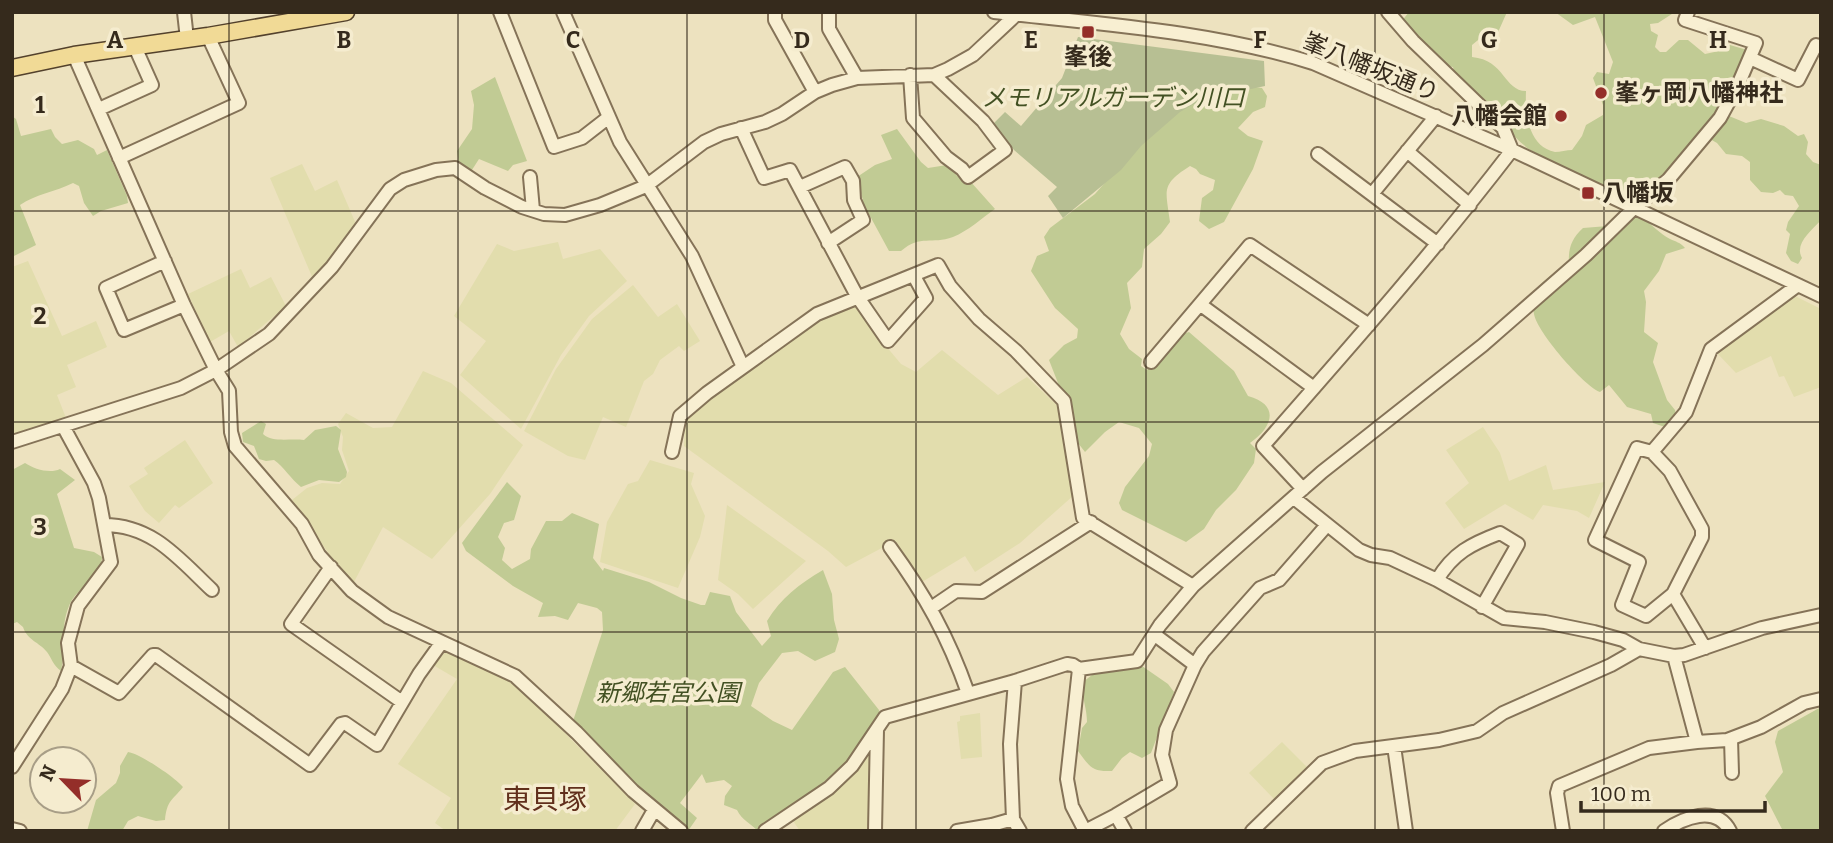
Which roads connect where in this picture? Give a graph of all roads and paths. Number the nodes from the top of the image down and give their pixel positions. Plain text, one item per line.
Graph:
1 (184, 12) edge
2 (346, 12) edge
3 (500, 12) edge
4 (563, 12) edge
5 (775, 12) edge
6 (829, 12) edge
7 (994, 12) edge
8 (1388, 12) edge
9 (1688, 12) edge
10 (1019, 14) edge
11 (208, 36) junction
12 (187, 39) junction
13 (135, 47) junction
14 (1821, 47) edge
15 (74, 55) junction
16 (1750, 58) junction
17 (12, 68) edge
18 (910, 75) junction
19 (934, 75) junction
20 (857, 78) junction
21 (815, 92) junction
22 (99, 109) junction
23 (1436, 116) junction
24 (609, 117) junction
25 (741, 128) junction
26 (1512, 150) junction
27 (1407, 151) junction
28 (1318, 154) dead end
29 (119, 158) junction
30 (530, 177) dead end
31 (646, 186) junction
32 (800, 187) junction
33 (1372, 194) junction
34 (1470, 205) junction
35 (1635, 207) junction
36 (533, 210) junction
37 (828, 243) junction
38 (1438, 244) junction
39 (164, 261) junction
40 (914, 276) junction
41 (1798, 285) junction
42 (857, 296) junction
43 (1821, 296) edge
44 (184, 304) junction
45 (1200, 305) junction
46 (1369, 325) junction
47 (1152, 362) dead end
48 (743, 367) junction
49 (216, 370) junction
50 (1314, 388) junction
51 (63, 426) junction
52 (12, 442) edge
53 (672, 452) dead end
54 (1652, 452) junction
55 (1298, 493) junction
56 (1091, 523) junction
57 (104, 525) junction
58 (1327, 525) junction
59 (890, 547) dead end
60 (331, 567) junction
61 (1437, 580) junction
62 (1193, 586) junction
63 (212, 590) dead end
64 (1673, 594) junction
65 (1482, 607) junction
66 (931, 608) junction
67 (1821, 615) edge
68 (1155, 635) junction
69 (442, 642) junction
70 (1704, 648) junction
71 (1639, 649) junction
72 (1674, 656) junction
73 (1195, 665) junction
74 (71, 666) junction
75 (1079, 669) junction
76 (1015, 681) junction
77 (968, 693) junction
78 (1821, 699) edge
79 (402, 702) junction
80 (877, 728) junction
81 (1731, 739) junction
82 (1697, 741) junction
83 (1394, 747) junction
84 (12, 767) edge
85 (1732, 773) dead end
86 (654, 810) junction
87 (1116, 815) junction
88 (1017, 825) edge
89 (12, 829) edge
90 (20, 831) edge
91 (642, 831) edge
92 (681, 831) edge
93 (765, 831) edge
94 (875, 831) edge
95 (957, 831) edge
96 (1125, 831) edge
97 (1252, 831) edge
98 (1406, 831) edge
99 (1563, 831) edge
100 (1664, 831) edge
101 (1730, 831) edge

1 - 12 street
2 - 11 main road
3 - 24 street
4 - 24 street
5 - 21 street
6 - 20 street
7 - 10 street, 峯八幡坂通り
8 - 26 street
9 - 16 street
10 - 19 street
10 - 23 street, 峯八幡坂通り
11 - 12 main road
11 - 29 street
12 - 13 main road
13 - 15 main road
13 - 22 street
14 - 16 street
15 - 17 main road
15 - 22 street
16 - 35 street
18 - 19 street
18 - 19 street
18 - 20 street
20 - 21 street
21 - 25 street
22 - 29 street
23 - 26 street, 峯八幡坂通り
23 - 27 street
24 - 31 street
25 - 31 street
25 - 32 street
26 - 34 street
26 - 35 street, 峯八幡坂通り
27 - 33 street
27 - 34 street
28 - 33 street
29 - 39 street
30 - 36 street
31 - 36 street
31 - 48 street
32 - 37 street
32 - 37 street
33 - 38 street
34 - 38 street
35 - 41 street, 峯八幡坂通り
35 - 55 street
36 - 49 street
37 - 42 street
38 - 46 street
39 - 44 street
39 - 44 street
40 - 42 street
40 - 42 street
40 - 56 street
41 - 43 street, 峯八幡坂通り
41 - 54 street
42 - 48 street
44 - 49 street
45 - 46 street
45 - 47 street
45 - 50 street
46 - 50 street
48 - 53 street
49 - 51 street
49 - 60 street
50 - 55 street
51 - 52 street
51 - 57 street
54 - 64 street
54 - 64 street
55 - 58 street
55 - 62 street
56 - 62 street
56 - 66 street
57 - 63 street
57 - 74 street
58 - 61 street
58 - 73 street
59 - 66 street
60 - 69 street
60 - 79 street
61 - 65 street
61 - 65 street
62 - 68 street
64 - 70 street
65 - 71 street
66 - 77 street
67 - 70 street
68 - 73 street
68 - 75 street
69 - 79 street
69 - 86 street
70 - 72 street
71 - 72 street
71 - 83 street
72 - 82 street
73 - 87 street
74 - 79 street
74 - 84 street
75 - 76 street
75 - 87 street
76 - 77 street
76 - 88 street
77 - 80 street
78 - 81 street
80 - 93 street
80 - 94 street
81 - 82 street
81 - 85 street
82 - 99 street
83 - 97 street
83 - 98 street
86 - 91 street
86 - 92 street
87 - 96 street
88 - 95 street
89 - 90 street
100 - 101 street

